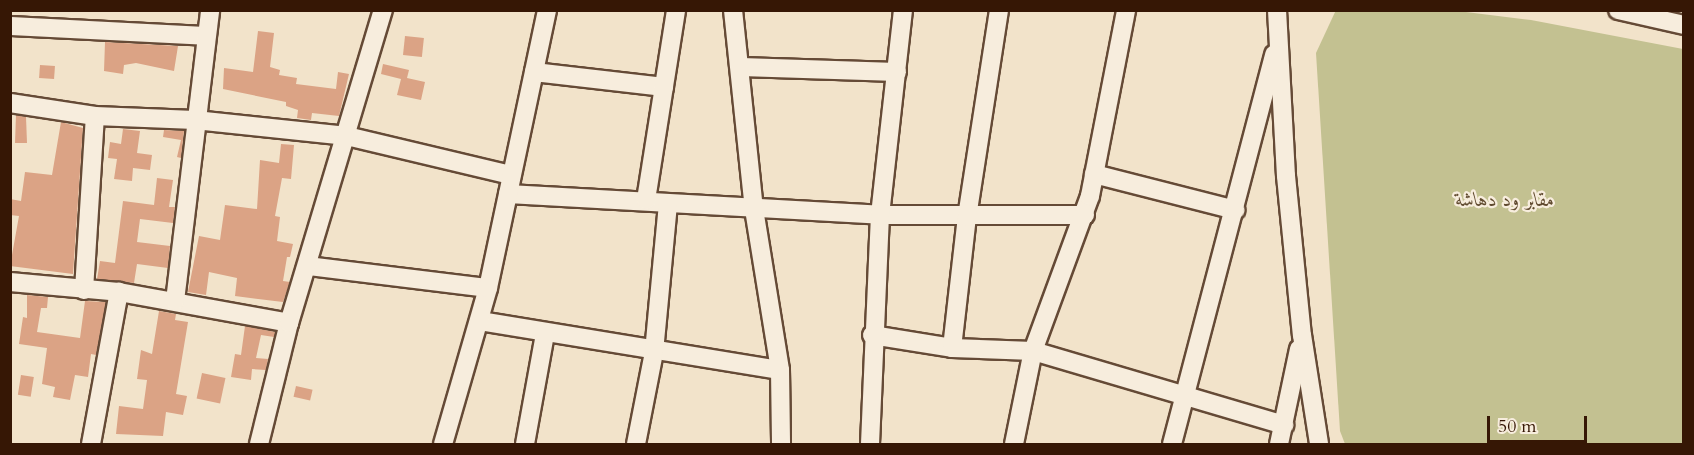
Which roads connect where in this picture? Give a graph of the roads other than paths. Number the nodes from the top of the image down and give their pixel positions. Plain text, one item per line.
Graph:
1 (210, 10) edge
2 (383, 10) edge
3 (547, 10) edge
4 (676, 10) edge
5 (734, 10) edge
6 (903, 10) edge
7 (999, 10) edge
8 (1126, 10) edge
9 (1277, 10) edge
10 (1618, 10) edge
11 (1683, 25) edge
12 (10, 26) edge
13 (206, 36) junction
14 (1279, 36) junction
15 (741, 67) junction
16 (534, 72) junction
17 (897, 72) junction
18 (664, 87) junction
19 (10, 103) edge
20 (95, 116) junction
21 (195, 120) junction
22 (347, 136) junction
23 (1094, 174) junction
24 (511, 176) junction
25 (508, 194) junction
26 (646, 200) junction
27 (668, 204) junction
28 (754, 209) junction
29 (1235, 210) junction
30 (880, 215) junction
31 (1085, 215) junction
32 (967, 217) junction
33 (308, 266) junction
34 (10, 282) edge
35 (488, 288) junction
36 (84, 290) junction
37 (119, 292) junction
38 (175, 301) junction
39 (480, 321) junction
40 (289, 323) junction
41 (545, 334) junction
42 (872, 335) junction
43 (1302, 335) junction
44 (952, 348) junction
45 (1033, 351) junction
46 (654, 352) junction
47 (780, 370) junction
48 (1185, 396) junction
49 (1284, 425) junction
50 (91, 444) edge
51 (259, 444) edge
52 (443, 444) edge
53 (525, 444) edge
54 (636, 444) edge
55 (781, 444) edge
56 (870, 444) edge
57 (1014, 444) edge
58 (1173, 444) edge
59 (1279, 444) edge
60 (1319, 444) edge

1 - 13 street
2 - 22 street
3 - 16 street
4 - 18 street
5 - 15 street
6 - 17 street
7 - 32 street
8 - 23 street
9 - 14 street
10 - 11 street
12 - 13 street
13 - 21 street
14 - 29 street
14 - 43 street
15 - 17 street
15 - 28 street
16 - 18 street
16 - 24 street
17 - 30 street
18 - 26 street
19 - 20 street
20 - 21 street
20 - 36 street
21 - 22 street
21 - 38 street
22 - 24 street
22 - 33 street
23 - 29 street
23 - 31 street
24 - 25 street
25 - 26 street
25 - 35 street
26 - 27 street
27 - 28 street
27 - 46 street
28 - 30 street
28 - 47 street
29 - 48 street
30 - 32 street
30 - 42 street
31 - 32 street
31 - 45 street
32 - 44 street
33 - 35 street
33 - 40 street
34 - 36 street
35 - 39 street
36 - 37 street
37 - 38 street
37 - 50 street
38 - 40 street
39 - 41 street
39 - 52 street
40 - 51 street
41 - 46 street
41 - 53 street
42 - 44 street
42 - 56 street
43 - 49 street
43 - 60 street
44 - 45 street
45 - 48 street
45 - 57 street
46 - 47 street
46 - 54 street
47 - 55 street
48 - 49 street
48 - 58 street
49 - 59 street

